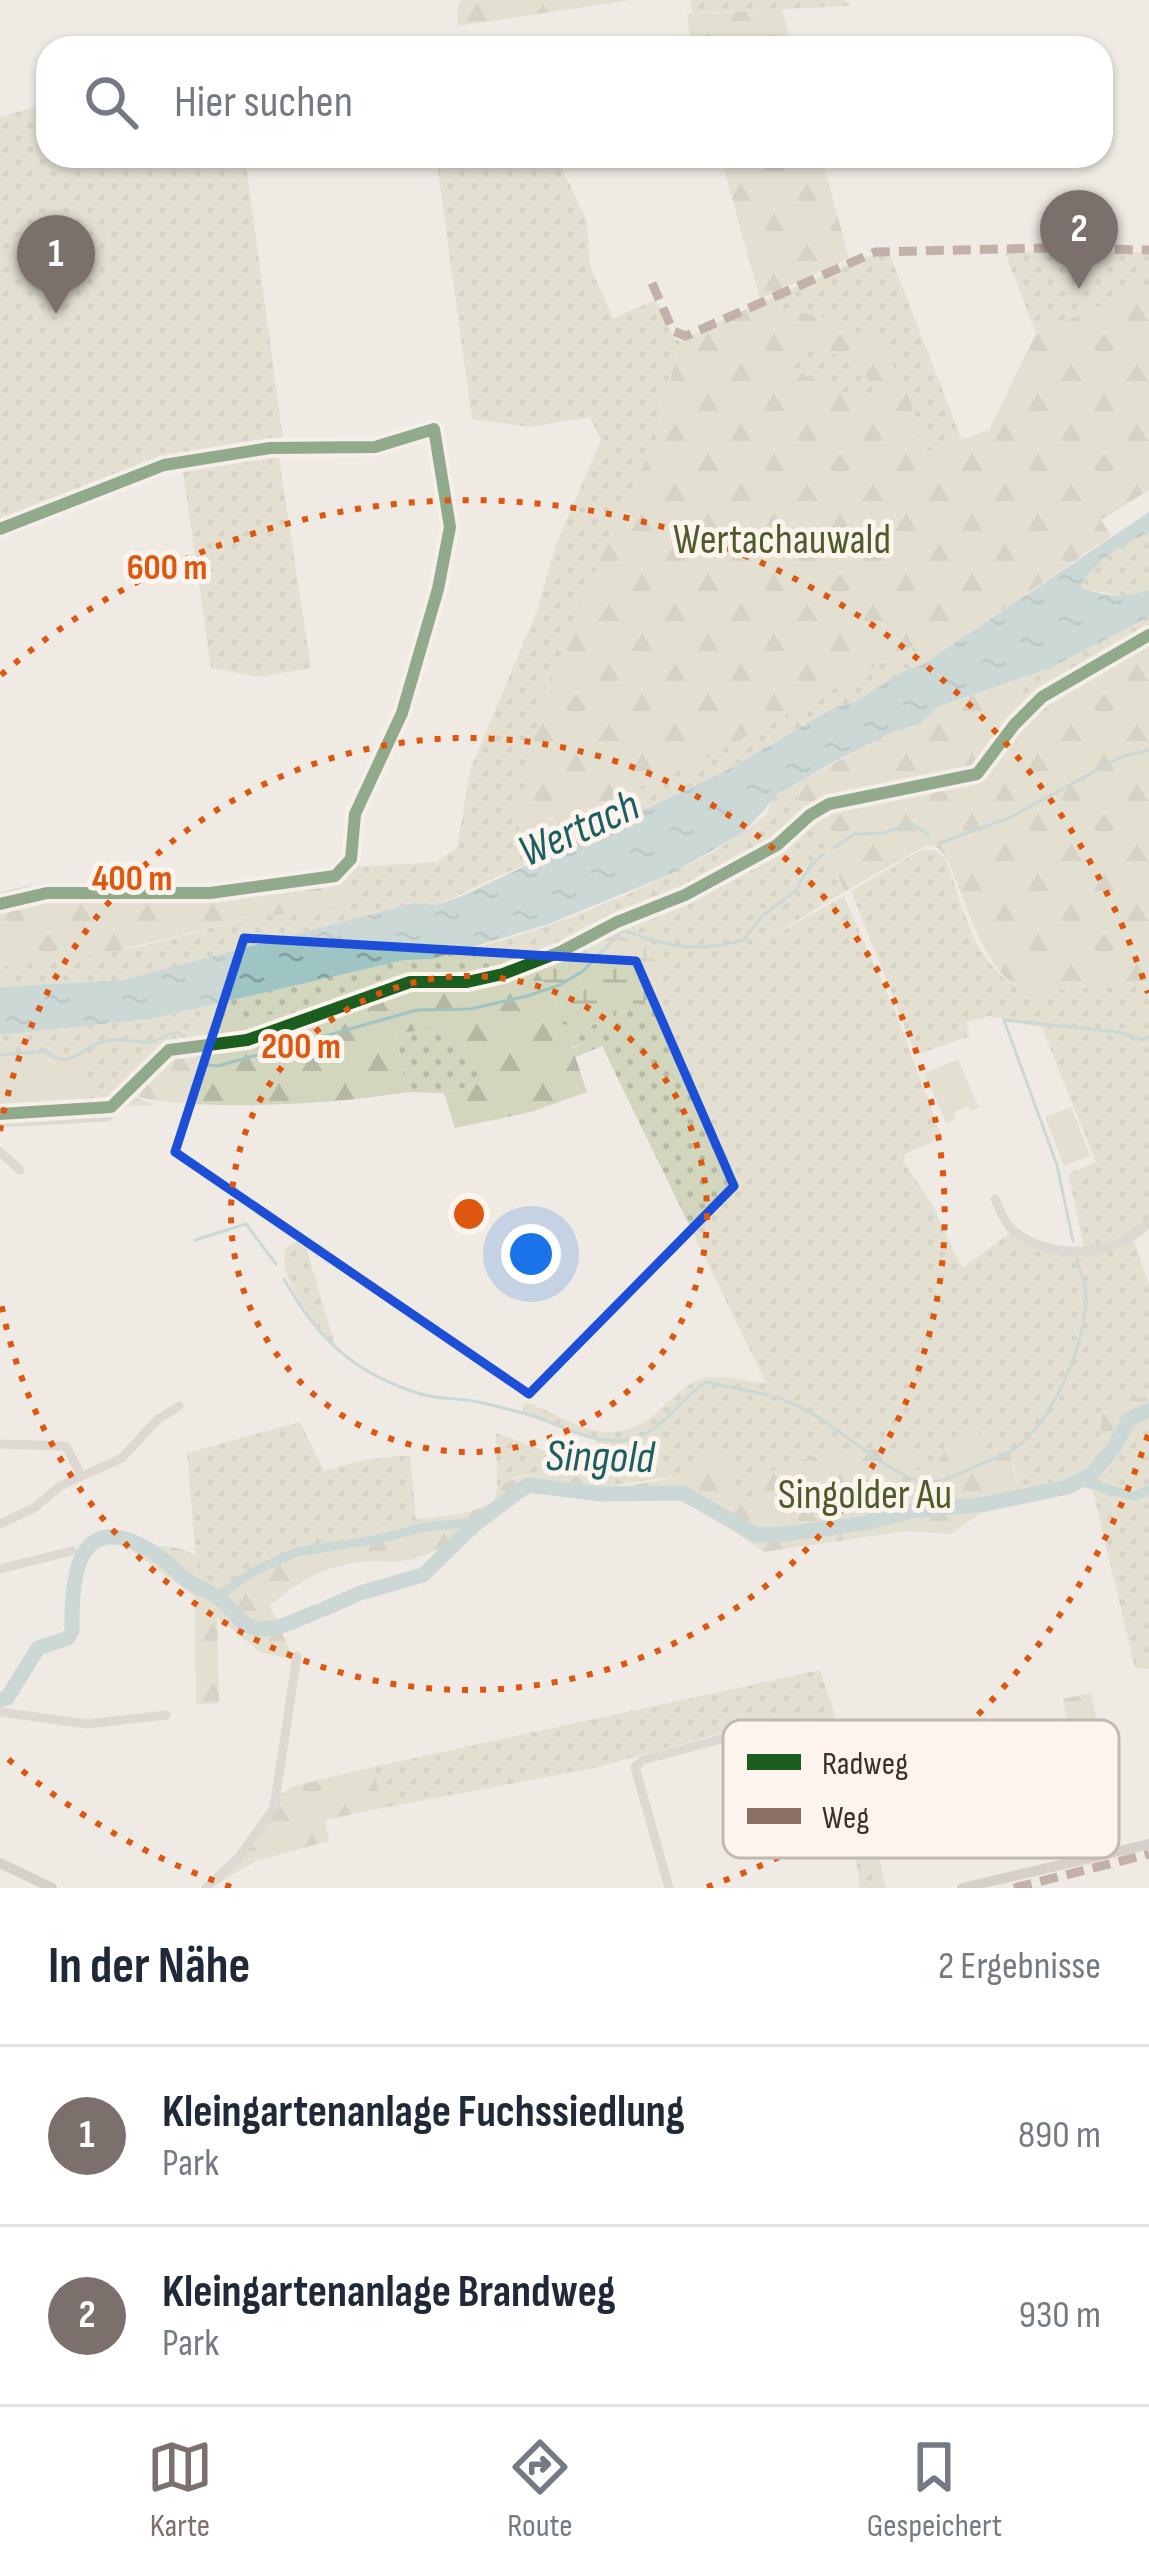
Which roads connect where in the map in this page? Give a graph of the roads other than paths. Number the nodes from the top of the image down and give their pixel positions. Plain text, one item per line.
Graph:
1 (0, 529) edge
2 (0, 900) edge
3 (108, 1117) dead end
4 (0, 1123) edge
5 (0, 1152) edge
6 (20, 1170) dead end
7 (995, 1199) dead end
8 (1149, 1222) edge
9 (179, 1406) dead end
10 (0, 1444) edge
11 (81, 1475) junction
12 (0, 1525) edge
13 (72, 1551) dead end
14 (0, 1569) edge
15 (298, 1656) dead end
16 (0, 1712) edge
17 (166, 1715) dead end
18 (723, 1739) edge
19 (1149, 1844) edge
20 (1119, 1851) edge
21 (1090, 1858) edge
22 (0, 1863) edge
23 (52, 1888) edge
24 (206, 1888) edge
25 (669, 1888) edge
26 (962, 1888) edge

1 - 2 street
3 - 4 street
5 - 6 street
7 - 8 street
9 - 11 street
10 - 11 street
11 - 12 street
13 - 14 street
15 - 24 street
16 - 17 street
18 - 25 street
19 - 20 main road
21 - 26 main road
22 - 23 main road

